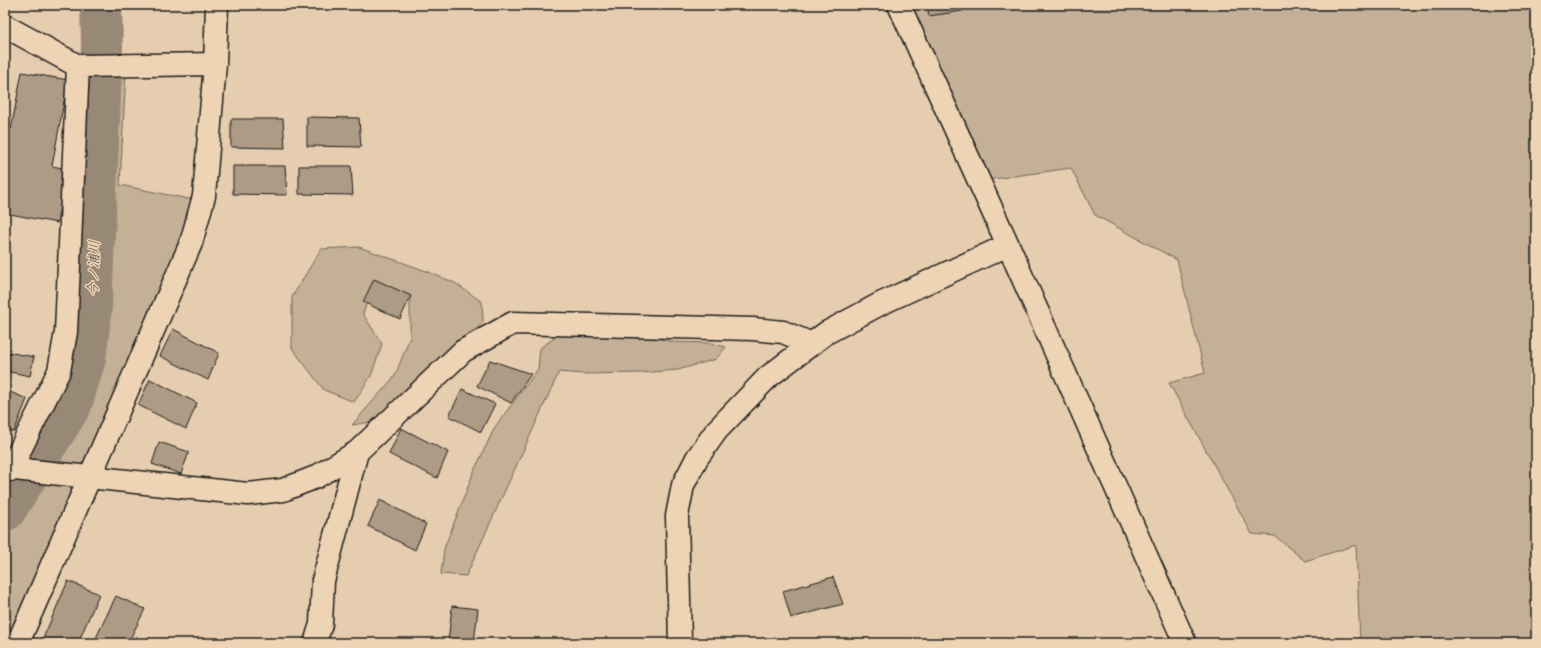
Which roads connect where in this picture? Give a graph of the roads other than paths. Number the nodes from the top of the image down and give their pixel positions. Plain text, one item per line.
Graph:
1 (217, 5) edge
2 (899, 5) edge
3 (5, 26) edge
4 (215, 64) junction
5 (78, 66) junction
6 (1008, 245) junction
7 (812, 344) junction
8 (357, 452) junction
9 (8, 469) edge
10 (89, 477) junction
11 (18, 643) edge
12 (315, 643) edge
13 (680, 643) edge
14 (1185, 643) edge

1 - 4 street
2 - 6 street
3 - 5 street
4 - 5 street
4 - 10 street
5 - 9 street
6 - 7 street
6 - 14 street
7 - 8 street
7 - 13 street
8 - 10 street
8 - 12 street
9 - 10 street
10 - 11 street

